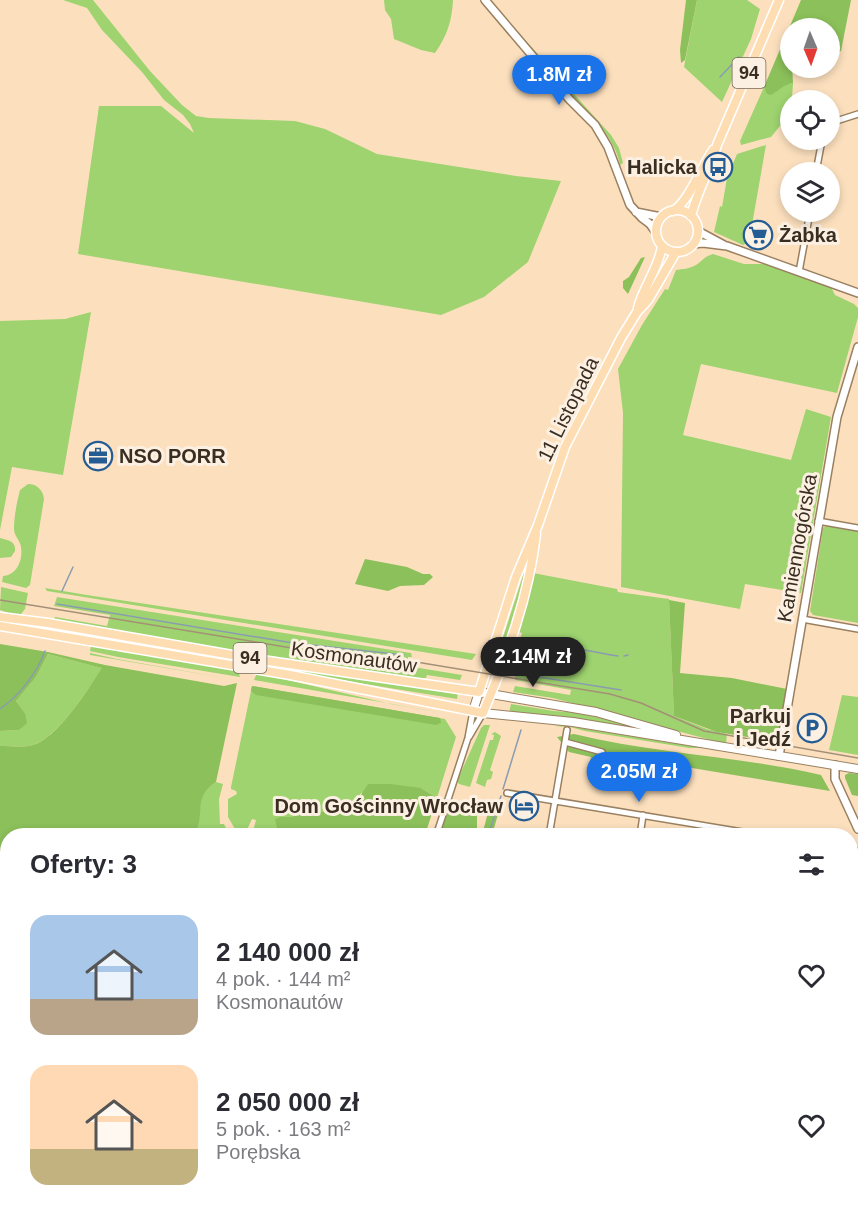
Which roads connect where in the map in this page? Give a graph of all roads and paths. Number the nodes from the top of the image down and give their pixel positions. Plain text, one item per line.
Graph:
1 (485, 0) edge
2 (780, 0) edge
3 (858, 114) edge
4 (840, 120) edge
5 (717, 145) junction
6 (673, 211) junction
7 (636, 212) junction
8 (691, 216) junction
9 (661, 217) junction
10 (808, 222) edge
11 (656, 231) junction
12 (698, 231) junction
13 (693, 244) junction
14 (662, 246) junction
15 (727, 246) junction
16 (676, 252) junction
17 (799, 272) junction
18 (858, 293) edge
19 (637, 312) junction
20 (858, 347) edge
21 (818, 521) junction
22 (538, 525) junction
23 (858, 528) edge
24 (0, 616) edge
25 (802, 619) junction
26 (0, 626) edge
27 (858, 628) edge
28 (478, 692) junction
29 (491, 694) junction
30 (473, 711) junction
31 (483, 713) junction
32 (567, 730) dead end
33 (468, 738) junction
34 (565, 742) junction
35 (700, 743) junction
36 (602, 752) dead end
37 (779, 756) junction
38 (835, 765) junction
39 (858, 769) edge
40 (507, 793) dead end
41 (554, 800) junction
42 (643, 815) junction
43 (439, 828) edge
44 (550, 828) edge
45 (641, 828) edge
46 (707, 828) edge
47 (858, 828) edge

1 - 7 street
2 - 5 main road, 94
3 - 4 street
5 - 6 main road, 94
5 - 8 main road, 94
6 - 8 main road
6 - 9 main road, 94
7 - 9 street
7 - 11 street
8 - 12 main road
9 - 11 main road
10 - 17 street
11 - 14 main road
12 - 13 main road
12 - 15 street
13 - 15 street
13 - 16 main road
14 - 16 main road
14 - 19 main road, 11 Listopada
15 - 17 street
16 - 19 main road, 11 Listopada
17 - 18 street
19 - 22 main road, 11 Listopada
20 - 21 street, Kamiennogórska
21 - 23 street
21 - 25 street, Kamiennogórska
22 - 28 main road, 11 Listopada
22 - 29 main road, 11 Listopada
24 - 28 main road, Kosmonautów / 94
25 - 27 street
25 - 37 street, Kamiennogórska
26 - 30 main road, Kosmonautów / 94
28 - 29 main road, Kosmonautów
28 - 30 main road, 11 Listopada
29 - 31 main road, 11 Listopada
29 - 35 main road, Kosmonautów
30 - 31 main road, Kosmonautów / 94
30 - 33 street
31 - 33 street
31 - 35 main road, Kosmonautów
32 - 34 street
33 - 43 street
34 - 36 street
34 - 41 street
35 - 37 main road, Kosmonautów
37 - 38 main road, Kosmonautów
38 - 39 main road, Kosmonautów
38 - 47 street
40 - 41 street
41 - 42 street
41 - 44 street
42 - 45 street
42 - 46 street

